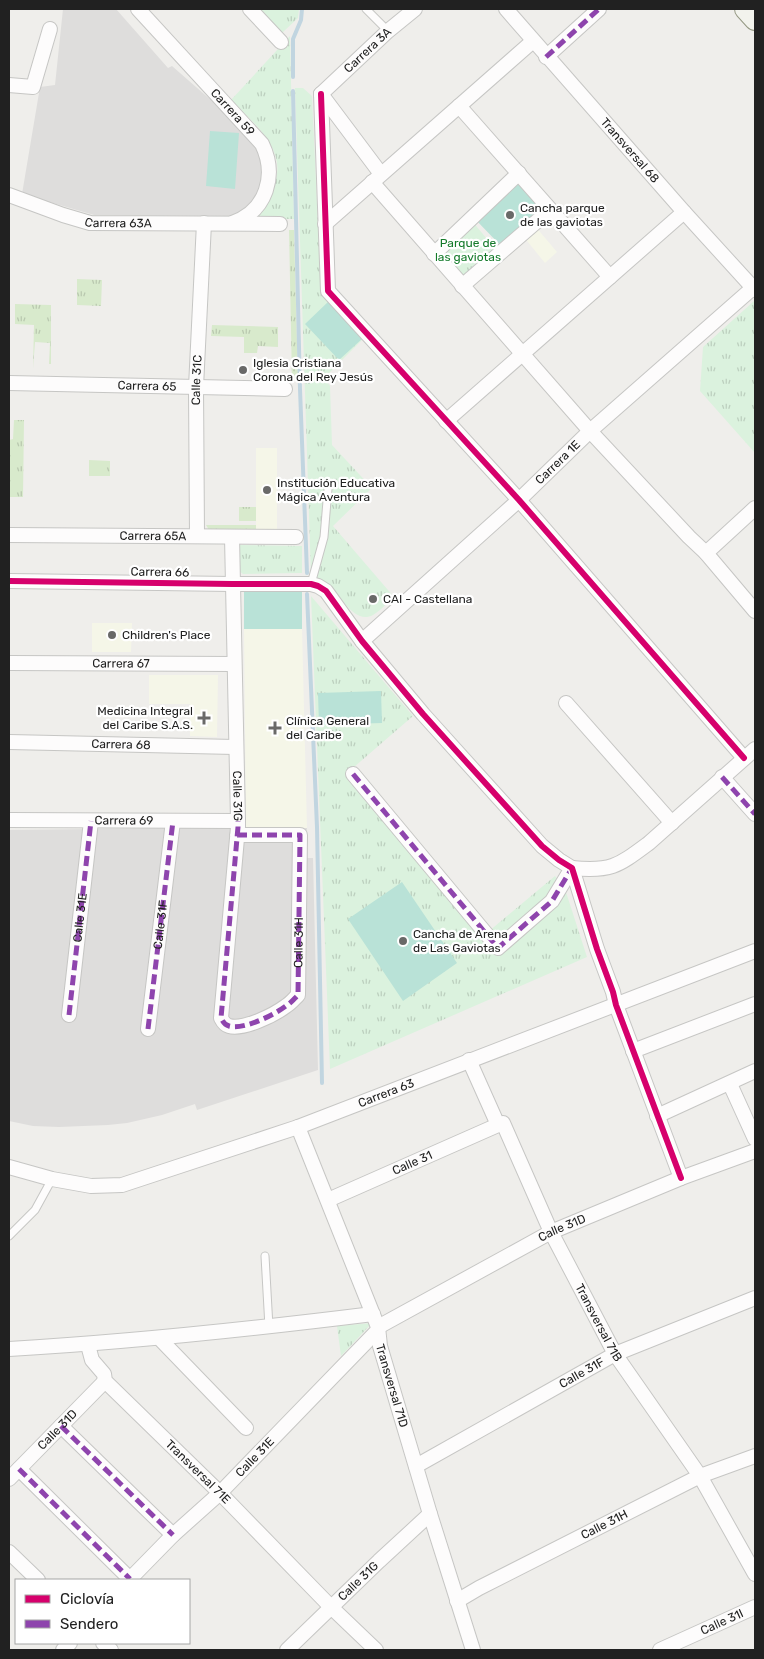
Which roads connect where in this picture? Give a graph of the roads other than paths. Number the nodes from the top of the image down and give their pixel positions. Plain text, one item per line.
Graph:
1 (138, 9) edge
2 (250, 9) edge
3 (366, 9) edge
4 (506, 9) edge
5 (599, 9) edge
6 (745, 9) edge
7 (410, 10) edge
8 (755, 20) edge
9 (50, 29) dead end
10 (388, 31) junction
11 (533, 41) junction
12 (281, 42) dead end
13 (546, 56) junction
14 (9, 84) edge
15 (321, 94) junction
16 (460, 106) junction
17 (519, 173) junction
18 (376, 178) junction
19 (10, 197) edge
20 (550, 210) junction
21 (684, 212) junction
22 (204, 223) junction
23 (232, 223) junction
24 (280, 224) dead end
25 (325, 224) junction
26 (434, 254) junction
27 (610, 277) junction
28 (462, 286) junction
29 (755, 288) edge
30 (523, 353) junction
31 (9, 383) edge
32 (196, 387) junction
33 (285, 389) dead end
34 (446, 421) junction
35 (590, 431) junction
36 (328, 490) dead end
37 (519, 500) junction
38 (755, 508) edge
39 (9, 535) edge
40 (197, 536) junction
41 (232, 537) junction
42 (296, 537) dead end
43 (706, 553) junction
44 (9, 581) edge
45 (232, 584) junction
46 (311, 584) junction
47 (755, 611) edge
48 (362, 641) junction
49 (9, 663) edge
50 (234, 664) junction
51 (566, 703) dead end
52 (9, 742) edge
53 (235, 747) junction
54 (750, 754) edge
55 (353, 774) dead end
56 (722, 777) junction
57 (755, 814) edge
58 (9, 820) edge
59 (91, 821) junction
60 (173, 821) junction
61 (672, 823) junction
62 (238, 828) junction
63 (300, 836) joint
64 (572, 868) junction
65 (755, 951) edge
66 (615, 998) junction
67 (755, 1004) edge
68 (69, 1015) dead end
69 (251, 1023) joint
70 (148, 1029) dead end
71 (634, 1051) junction
72 (469, 1060) junction
73 (755, 1071) edge
74 (730, 1084) junction
75 (657, 1116) junction
76 (498, 1125) junction
77 (298, 1126) junction
78 (755, 1139) edge
79 (755, 1151) edge
80 (9, 1167) edge
81 (681, 1178) junction
82 (52, 1179) junction
83 (328, 1200) junction
84 (551, 1232) junction
85 (9, 1236) edge
86 (265, 1256) dead end
87 (755, 1298) edge
88 (376, 1323) junction
89 (269, 1327) junction
90 (159, 1338) junction
91 (88, 1344) junction
92 (9, 1349) edge
93 (615, 1354) junction
94 (105, 1381) junction
95 (61, 1426) junction
96 (246, 1428) dead end
97 (755, 1456) edge
98 (416, 1466) junction
99 (19, 1469) junction
100 (700, 1476) junction
101 (9, 1479) edge
102 (220, 1493) junction
103 (430, 1514) junction
104 (173, 1535) junction
105 (9, 1552) edge
106 (755, 1574) edge
107 (37, 1579) edge
108 (128, 1579) edge
109 (130, 1579) edge
110 (457, 1601) junction
111 (331, 1607) junction
112 (755, 1607) edge
113 (288, 1650) edge
114 (376, 1650) edge
115 (473, 1650) edge
116 (660, 1650) edge

1 - 23 street, Carrera 59
2 - 12 street
3 - 10 lane
4 - 11 street, Transversal 68
5 - 13 street
6 - 8 street
7 - 10 street, Carrera 3A
9 - 14 street
10 - 15 street, Carrera 3A
11 - 13 street, Transversal 68
11 - 16 street
13 - 21 street, Transversal 68
15 - 18 street
15 - 25 street
16 - 17 street
16 - 18 street
17 - 20 street
17 - 26 street
18 - 25 street
18 - 26 street
19 - 22 street, Carrera 63A
20 - 27 street
20 - 28 street
21 - 27 street
21 - 29 street, Transversal 68
22 - 23 street, Carrera 63A
22 - 32 street, Calle 31C
23 - 24 street, Carrera 63A
25 - 34 street
26 - 28 street
27 - 30 street
28 - 30 street
29 - 35 street, Carrera 1E
30 - 34 street
30 - 35 street
31 - 32 street, Carrera 65
32 - 33 street, Carrera 65
32 - 40 street, Calle 31C
34 - 37 street
35 - 37 street, Carrera 1E
35 - 43 street
36 - 46 lane
37 - 48 street, Carrera 1E
37 - 54 street
38 - 43 street
39 - 40 street, Carrera 65A
40 - 41 street, Carrera 65A
41 - 42 street, Carrera 65A
41 - 45 street, Calle 31G
43 - 47 street
44 - 45 street, Carrera 66
45 - 46 street, Carrera 66
45 - 50 street, Calle 31G
46 - 48 street
48 - 64 street
49 - 50 street, Carrera 67
50 - 53 street, Calle 31G
51 - 61 street
52 - 53 street, Carrera 68
53 - 62 street, Calle 31G
54 - 56 street
55 - 64 street
56 - 57 street
56 - 61 street
58 - 59 street, Carrera 69
59 - 60 street, Carrera 69
59 - 68 street, Calle 31E
60 - 62 street, Carrera 69
60 - 70 street, Calle 31F
61 - 64 street
62 - 63 street, Carrera 69
62 - 69 street, Calle 31G
63 - 69 street, Calle 31H
64 - 66 street
65 - 66 street, Carrera 63
66 - 71 street
66 - 72 street, Carrera 63
67 - 71 street
71 - 75 street
72 - 76 street, Transversal 71B
72 - 77 street, Carrera 63
73 - 74 street
74 - 75 street
74 - 78 street
75 - 81 street
76 - 83 street, Calle 31
76 - 84 street, Transversal 71B
77 - 82 street, Carrera 63
77 - 83 street, Transversal 71D
79 - 81 street, Calle 31D
80 - 82 street, Carrera 63
81 - 84 street, Calle 31D
82 - 85 lane
83 - 88 street, Transversal 71D
84 - 88 street, Calle 31D
84 - 93 street, Transversal 71B
86 - 89 lane
87 - 93 street, Calle 31F
88 - 89 street
88 - 98 street, Transversal 71D
88 - 102 street, Calle 31E
89 - 90 street
90 - 91 street
90 - 96 street
91 - 92 street
91 - 94 street, Transversal 71E
93 - 98 street, Calle 31F
93 - 100 street, Transversal 71B
94 - 95 street, Calle 31D
94 - 102 street, Transversal 71E
95 - 99 street, Calle 31D
95 - 104 street
97 - 100 street, Calle 31H
98 - 103 street, Transversal 71D
99 - 101 street, Calle 31D
99 - 108 street
100 - 106 street, Transversal 71B
100 - 110 street, Calle 31H
102 - 104 street, Calle 31E
102 - 111 street, Transversal 71E
103 - 110 street, Transversal 71D
103 - 111 street, Calle 31G
104 - 109 street, Calle 31E
105 - 107 street
110 - 115 street, Transversal 71D
111 - 113 street, Calle 31G
111 - 114 street, Transversal 71E
112 - 116 street, Calle 31I

